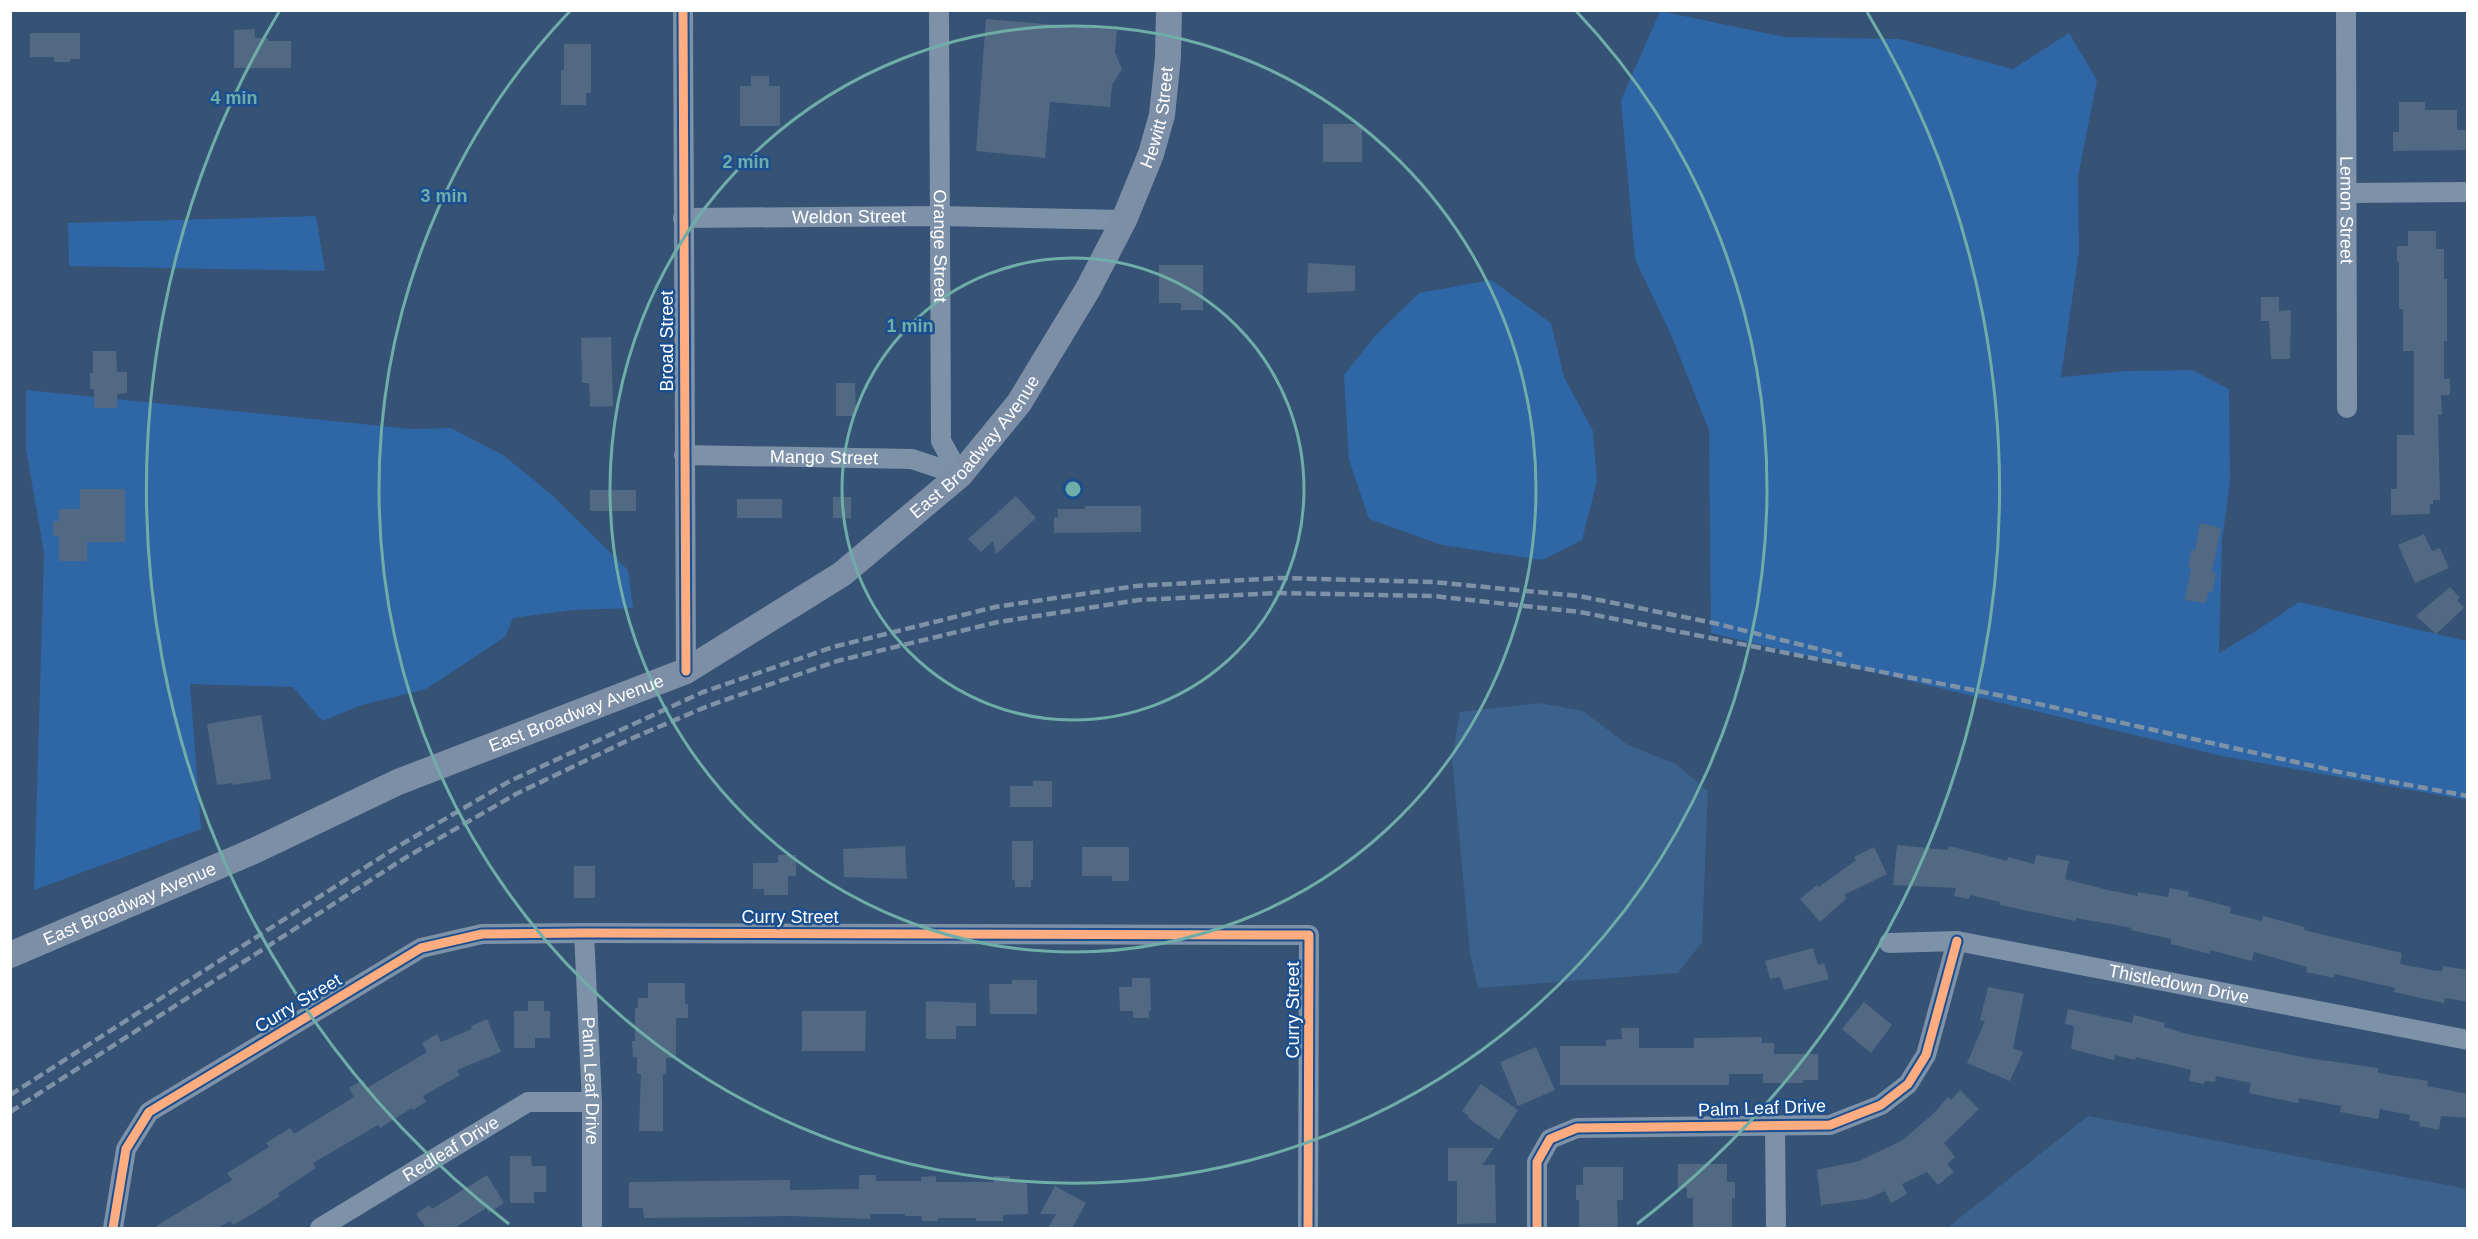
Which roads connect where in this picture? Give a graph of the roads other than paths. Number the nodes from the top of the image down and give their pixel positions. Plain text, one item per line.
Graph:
1 (683, 10) edge
2 (939, 10) edge
3 (1169, 10) edge
4 (2346, 10) edge
5 (2468, 192) edge
6 (2347, 193) junction
7 (939, 216) junction
8 (683, 218) junction
9 (1124, 220) junction
10 (2347, 408) dead end
11 (684, 455) junction
12 (960, 475) junction
13 (686, 671) junction
14 (584, 933) junction
15 (1957, 941) junction
16 (1889, 943) dead end
17 (10, 955) edge
18 (2468, 1040) edge
19 (592, 1102) junction
20 (1775, 1127) junction
21 (113, 1228) edge
22 (320, 1228) edge
23 (591, 1228) edge
24 (1308, 1228) edge
25 (1537, 1228) edge
26 (1776, 1228) edge

1 - 8 street, Broad Street
2 - 7 street, Orange Street
3 - 9 main road, Hewitt Street
4 - 6 street, Lemon Street
5 - 6 street
6 - 10 street, Lemon Street
7 - 8 street, Weldon Street
7 - 9 street, Weldon Street
7 - 12 street, Orange Street
8 - 11 street, Broad Street
9 - 12 main road, East Broadway Avenue
11 - 12 street, Mango Street
11 - 13 street, Broad Street
12 - 13 main road, East Broadway Avenue
13 - 17 main road, East Broadway Avenue
14 - 19 street, Palm Leaf Drive
14 - 21 street, Curry Street
14 - 24 street, Curry Street
15 - 16 street, Thistledown Drive
15 - 18 street, Thistledown Drive
15 - 20 street, Palm Leaf Drive
19 - 22 street, Redleaf Drive
19 - 23 street, Palm Leaf Drive
20 - 25 street, Palm Leaf Drive
20 - 26 street

